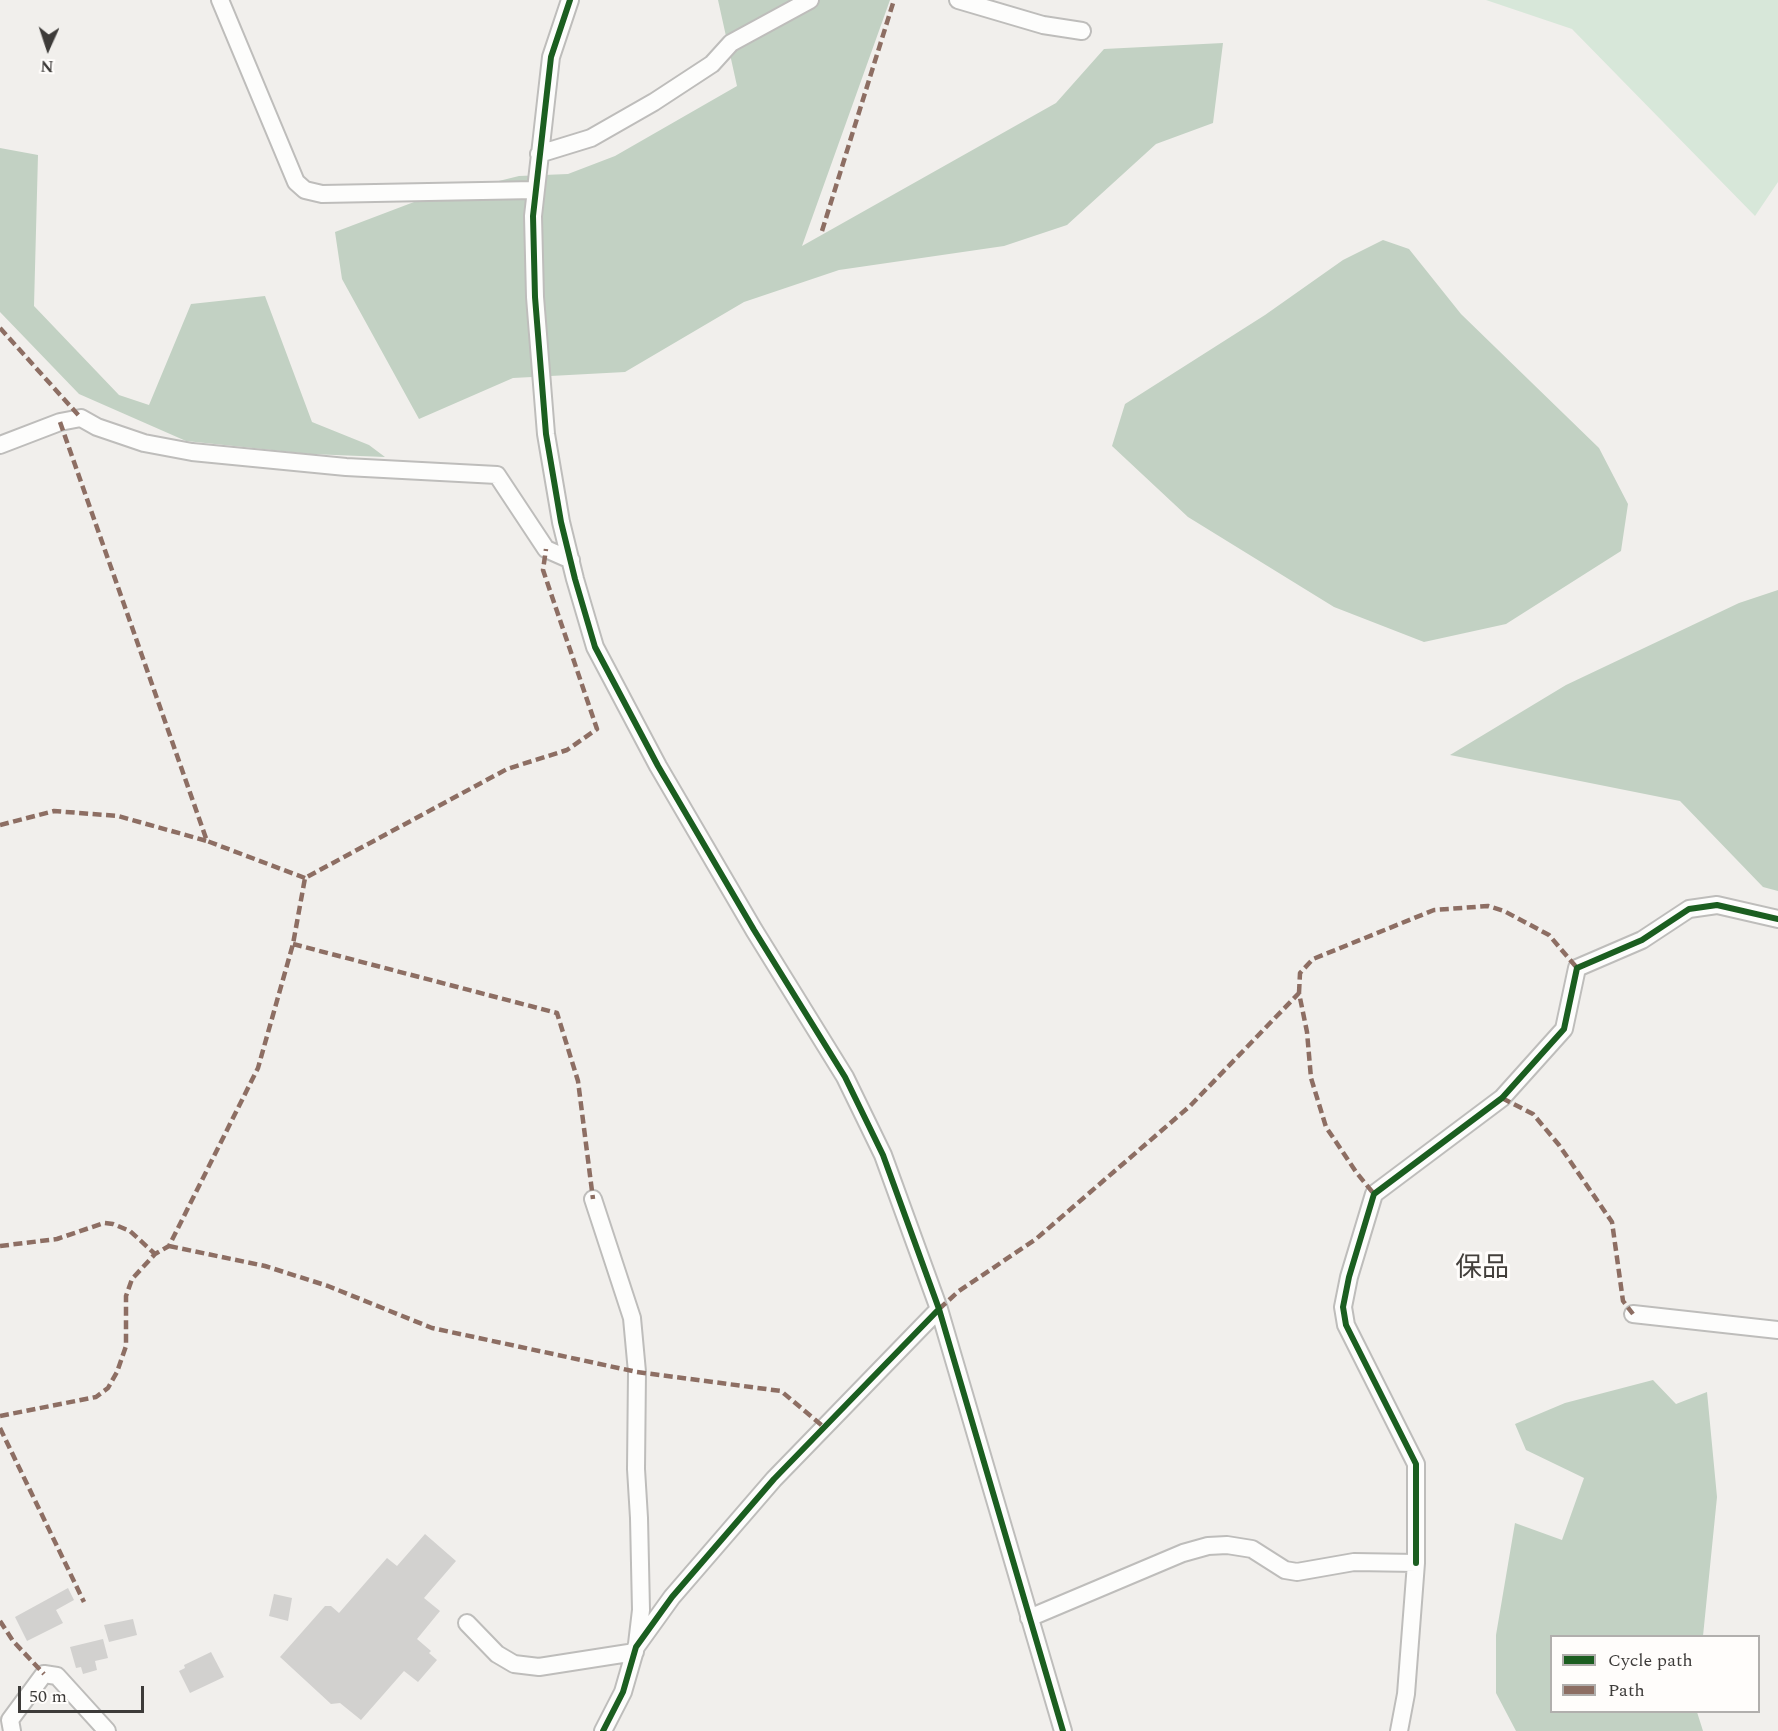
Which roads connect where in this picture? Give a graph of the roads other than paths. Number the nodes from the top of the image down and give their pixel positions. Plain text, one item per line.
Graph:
1 (220, 0) edge
2 (570, 0) edge
3 (810, 0) edge
4 (958, 0) edge
5 (1082, 31) dead end
6 (539, 154) junction
7 (536, 190) junction
8 (0, 445) edge
9 (571, 560) junction
10 (1778, 919) edge
11 (593, 1199) dead end
12 (939, 1309) junction
13 (1633, 1314) dead end
14 (1778, 1330) edge
15 (1416, 1563) junction
16 (1029, 1618) junction
17 (467, 1623) dead end
18 (635, 1650) junction
19 (12, 1731) edge
20 (107, 1731) edge
21 (603, 1731) edge
22 (1063, 1731) edge
23 (1399, 1731) edge

1 - 7 street
2 - 6 street
3 - 6 street
4 - 5 street
6 - 7 street
7 - 9 street
8 - 9 street
9 - 12 street
10 - 15 street
11 - 18 street
12 - 16 street
12 - 18 street
13 - 14 street
15 - 16 street
15 - 23 street
16 - 22 street
17 - 18 street
18 - 21 street
19 - 20 street

